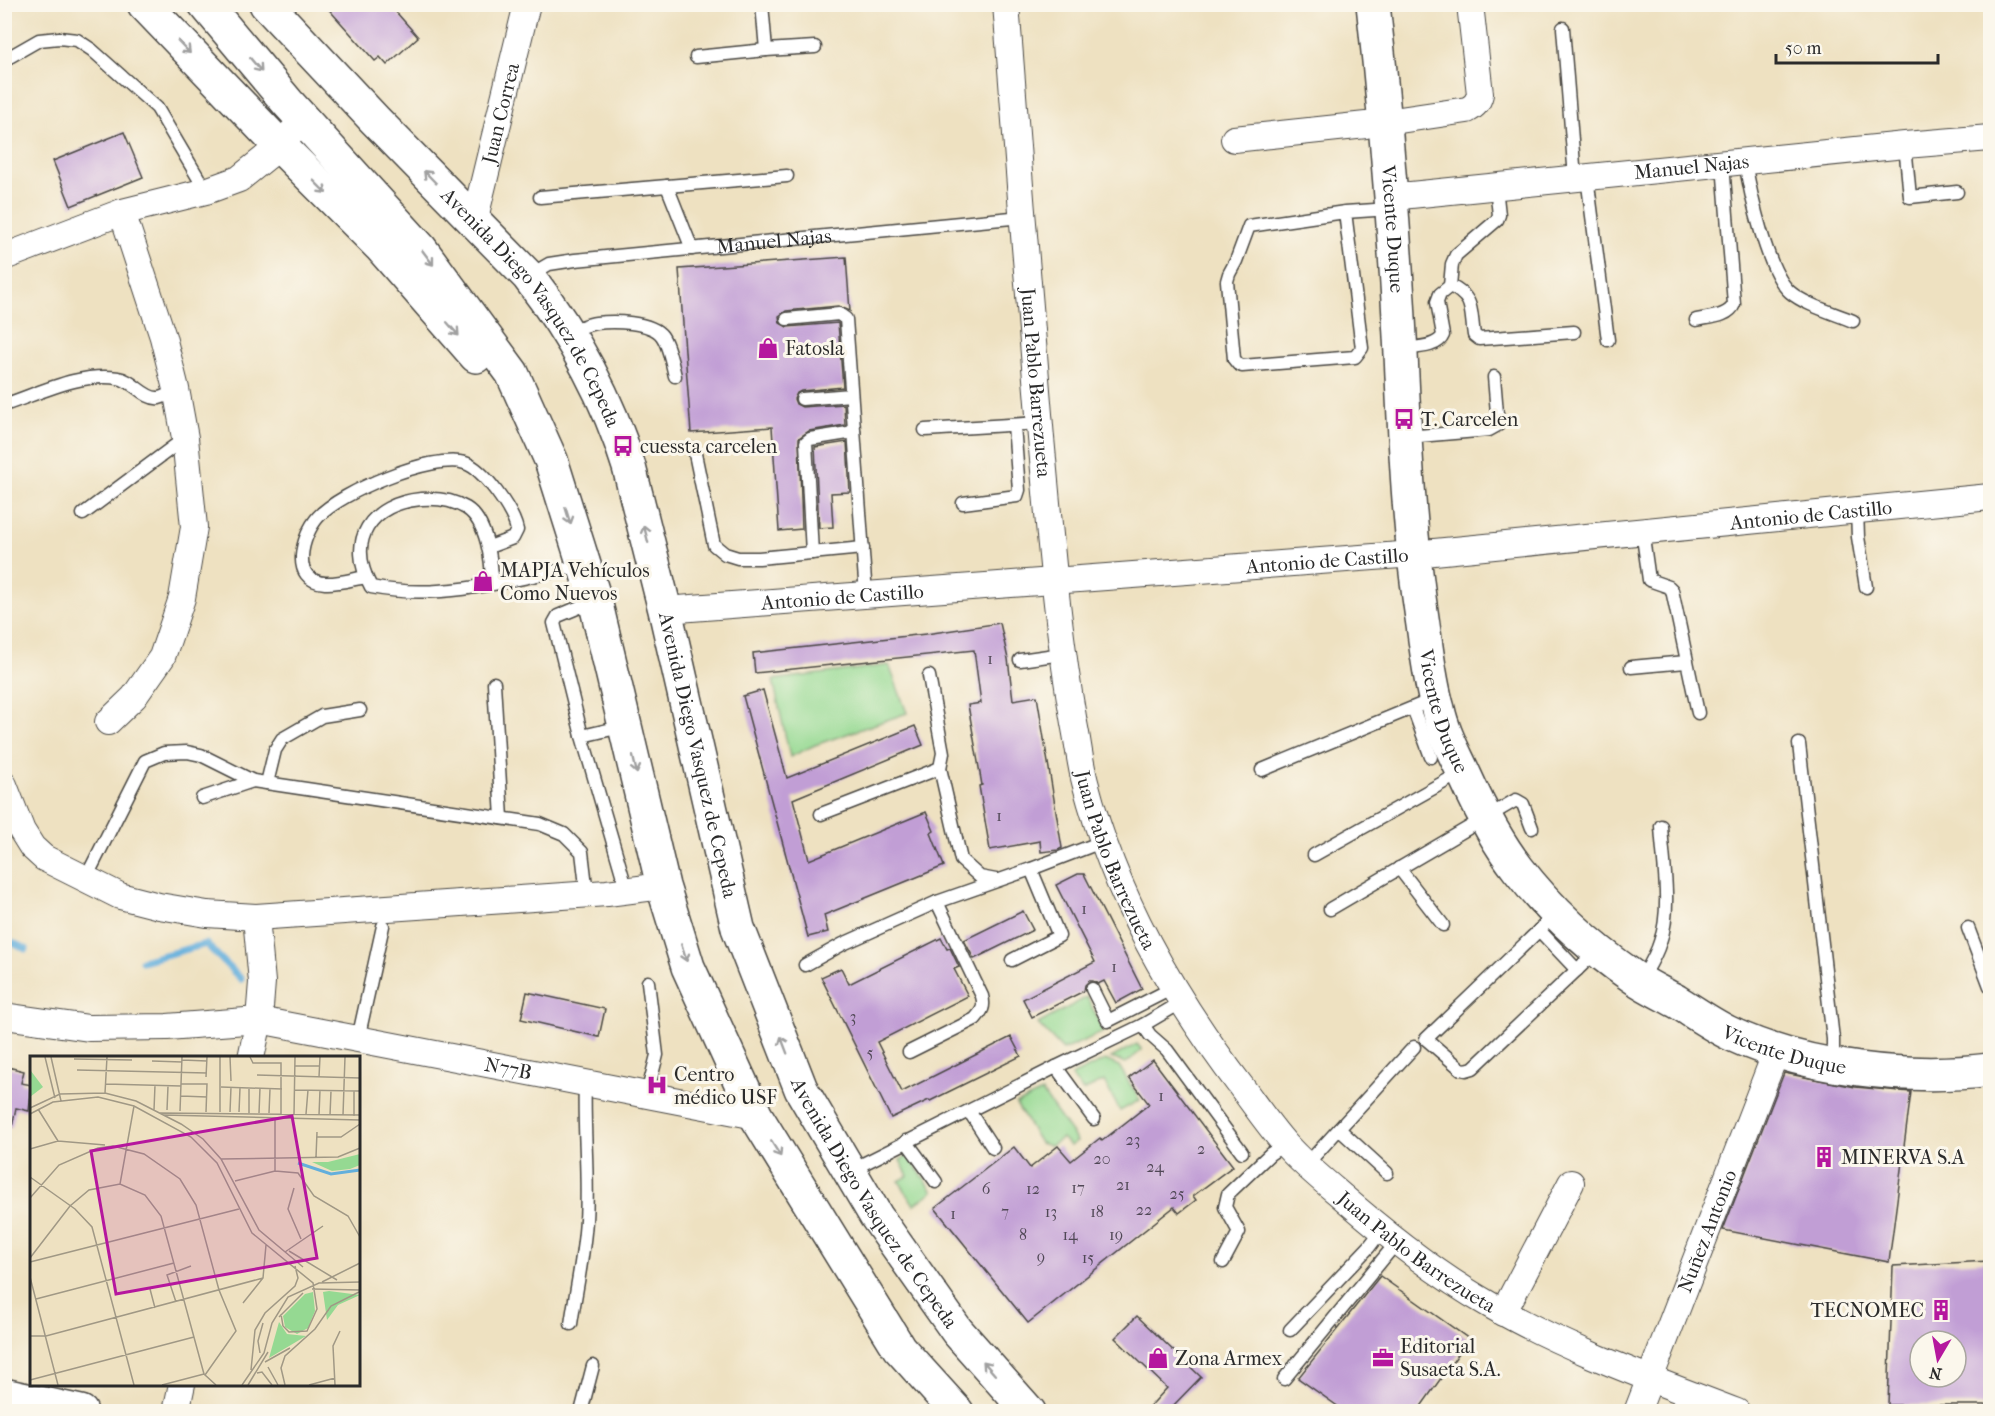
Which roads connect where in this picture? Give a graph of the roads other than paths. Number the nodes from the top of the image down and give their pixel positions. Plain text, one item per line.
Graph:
1 (144, 4) edge
2 (205, 4) edge
3 (266, 4) edge
4 (527, 4) edge
5 (762, 4) edge
6 (1006, 4) edge
7 (1373, 4) edge
8 (1470, 4) edge
9 (1563, 28) dead end
10 (815, 47) dead end
11 (766, 50) junction
12 (696, 57) dead end
13 (4, 60) edge
14 (302, 120) junction
15 (1386, 122) junction
16 (1990, 138) edge
17 (1234, 139) dead end
18 (1905, 145) junction
19 (280, 146) junction
20 (1734, 163) junction
21 (787, 176) dead end
22 (1581, 178) junction
23 (667, 186) junction
24 (1497, 187) junction
25 (206, 191) junction
26 (1957, 192) dead end
27 (540, 197) dead end
28 (1392, 203) junction
29 (122, 212) junction
30 (1346, 212) junction
31 (1022, 218) junction
32 (474, 222) junction
33 (692, 249) junction
34 (4, 257) edge
35 (528, 276) junction
36 (1450, 286) junction
37 (786, 320) dead end
38 (1696, 320) dead end
39 (1853, 321) dead end
40 (567, 332) junction
41 (1574, 332) dead end
42 (1608, 340) dead end
43 (1401, 350) junction
44 (675, 376) dead end
45 (1494, 376) dead end
46 (176, 389) junction
47 (851, 395) junction
48 (802, 399) dead end
49 (4, 405) edge
50 (1040, 423) junction
51 (1014, 425) junction
52 (925, 430) dead end
53 (854, 432) junction
54 (1405, 437) junction
55 (185, 438) junction
56 (694, 450) dead end
57 (551, 460) junction
58 (1990, 497) edge
59 (963, 503) dead end
60 (1857, 510) junction
61 (83, 514) dead end
62 (1642, 530) junction
63 (489, 547) junction
64 (863, 548) junction
65 (812, 553) junction
66 (1414, 554) junction
67 (583, 565) junction
68 (366, 578) junction
69 (1054, 580) junction
70 (492, 584) junction
71 (1866, 586) dead end
72 (866, 594) junction
73 (595, 600) junction
74 (665, 610) junction
75 (1062, 654) junction
76 (1020, 660) dead end
77 (1686, 662) junction
78 (1631, 667) dead end
79 (929, 676) dead end
80 (494, 682) dead end
81 (1424, 704) junction
82 (360, 710) dead end
83 (1698, 713) dead end
84 (108, 722) dead end
85 (626, 726) junction
86 (582, 736) junction
87 (1799, 744) dead end
88 (1431, 757) dead end
89 (940, 768) junction
90 (1262, 770) dead end
91 (1463, 772) junction
92 (253, 781) junction
93 (267, 783) junction
94 (4, 785) edge
95 (202, 798) dead end
96 (821, 814) dead end
97 (1486, 817) junction
98 (502, 818) junction
99 (1661, 826) dead end
100 (1532, 828) dead end
101 (1104, 841) junction
102 (1314, 855) dead end
103 (1399, 868) junction
104 (1031, 869) junction
105 (86, 878) junction
106 (998, 880) junction
107 (663, 886) junction
108 (627, 891) junction
109 (587, 894) junction
110 (937, 902) junction
111 (1330, 909) dead end
112 (256, 917) junction
113 (1549, 921) junction
114 (1443, 925) dead end
115 (383, 926) dead end
116 (1968, 928) dead end
117 (1012, 960) dead end
118 (1588, 960) junction
119 (805, 965) dead end
120 (1641, 981) junction
121 (648, 982) dead end
122 (1990, 986) edge
123 (1092, 989) dead end
124 (1177, 995) junction
125 (4, 1016) edge
126 (259, 1020) junction
127 (1143, 1025) junction
128 (358, 1039) junction
129 (1414, 1047) dead end
130 (909, 1052) dead end
131 (1776, 1052) junction
132 (251, 1056) edge
133 (1833, 1065) junction
134 (1056, 1067) junction
135 (1990, 1071) edge
136 (585, 1082) junction
137 (647, 1094) junction
138 (969, 1111) junction
139 (756, 1116) junction
140 (1094, 1119) dead end
141 (1339, 1129) junction
142 (906, 1141) junction
143 (1285, 1144) junction
144 (993, 1148) dead end
145 (1242, 1152) dead end
146 (1306, 1165) junction
147 (850, 1171) junction
148 (1387, 1173) dead end
149 (936, 1182) dead end
150 (1571, 1183) dead end
151 (1390, 1236) junction
152 (1223, 1262) dead end
153 (1503, 1312) junction
154 (571, 1324) dead end
155 (1290, 1330) dead end
156 (593, 1366) dead end
157 (1284, 1378) dead end
158 (1648, 1378) junction
159 (182, 1386) edge
160 (4, 1395) edge
161 (81, 1412) edge
162 (176, 1412) edge
163 (581, 1412) edge
164 (957, 1412) edge
165 (1029, 1412) edge
166 (1637, 1412) edge
167 (1737, 1412) edge

1 -> 19 main road
2 -> 14 main road
32 -> 3 main road, Avenida Diego Vasquez de Cepeda
4 - 32 street, Juan Correa
5 - 11 lane
6 - 31 street, Juan Pablo Barrezueta
7 - 15 main road, Vicente Duque
8 - 15 street
9 - 22 lane
10 - 11 lane
11 - 12 lane
13 - 25 lane
14 - 19 street
14 -> 57 main road
15 - 17 street
15 - 28 main road, Vicente Duque
16 - 18 street, Manuel Najas
18 - 20 street, Manuel Najas
18 - 26 lane
19 - 25 street
19 -> 57 main road
20 - 22 street, Manuel Najas
20 - 38 lane
20 - 39 lane
21 - 23 lane
22 - 24 street, Manuel Najas
22 - 42 lane
23 - 27 lane
23 - 33 lane
24 - 28 street, Manuel Najas
24 - 36 lane
25 - 29 street
28 - 30 lane
28 - 43 main road, Vicente Duque
29 - 34 street
29 - 46 street
30 - 30 lane
31 - 33 lane, Manuel Najas
31 - 50 street, Juan Pablo Barrezueta
32 - 35 main road, Avenida Diego Vasquez de Cepeda
33 - 35 lane, Manuel Najas
35 - 40 main road, Avenida Diego Vasquez de Cepeda
36 - 41 lane
36 - 43 lane
37 - 47 lane
40 - 44 lane
74 -> 40 main road, Avenida Diego Vasquez de Cepeda
43 - 54 main road, Vicente Duque
45 - 54 lane
46 - 49 lane
46 - 55 street
47 - 48 lane
47 - 53 lane
50 - 51 lane
50 - 69 street, Juan Pablo Barrezueta
51 - 52 lane
51 - 59 lane
53 - 64 lane
53 - 65 lane
54 - 66 main road, Vicente Duque
55 - 61 lane
55 - 84 street
56 - 65 lane
57 -> 67 main road
58 - 60 street, Antonio de Castillo
60 - 62 street, Antonio de Castillo
60 - 71 lane
62 - 66 street, Antonio de Castillo
62 - 77 lane
63 - 68 lane
63 - 68 lane
63 - 70 lane
64 - 65 lane
64 - 72 lane
66 - 69 street, Antonio de Castillo
66 - 81 main road, Vicente Duque
67 - 70 lane
67 - 73 main road
68 - 70 lane
69 - 72 street, Antonio de Castillo
69 - 75 street, Juan Pablo Barrezueta
72 - 74 street, Antonio de Castillo
73 - 85 main road
73 - 86 lane
147 -> 74 main road, Avenida Diego Vasquez de Cepeda
75 - 76 lane
75 - 101 street, Juan Pablo Barrezueta
77 - 78 lane
77 - 83 lane
79 - 89 lane
80 - 98 lane
81 - 88 lane
81 - 90 lane
81 - 91 main road, Vicente Duque
82 - 93 lane
85 - 86 lane
85 -> 107 main road
86 - 108 lane
87 - 133 lane
89 - 96 lane
89 - 106 lane
91 - 97 main road, Vicente Duque
91 - 102 lane
92 - 93 lane
92 - 95 lane
92 - 105 lane
93 - 98 lane
94 - 105 street
97 - 100 lane
97 - 103 lane
97 - 113 main road, Vicente Duque
98 - 109 lane
99 - 120 lane
101 - 104 lane
101 - 124 street, Juan Pablo Barrezueta
103 - 111 lane
103 - 114 lane
104 - 106 lane
104 - 117 lane
105 - 112 street
106 - 110 lane
107 - 108 street
107 -> 139 main road
108 - 109 street
109 - 112 street
110 - 119 lane
110 - 130 lane
112 - 126 street
113 - 118 main road, Vicente Duque
113 - 118 lane
115 - 128 lane
116 - 122 lane
118 - 120 main road, Vicente Duque
120 - 131 main road, Vicente Duque
121 - 137 lane
123 - 124 lane
124 - 127 lane
124 - 143 street, Juan Pablo Barrezueta
125 - 126 street, N77B
126 - 128 street, N77B
126 - 132 street
127 - 134 lane
127 - 145 lane
128 - 136 street, N77B
129 - 141 lane
131 - 133 main road, Vicente Duque
131 - 158 street, Nuñez Antonio
133 - 135 main road, Vicente Duque
134 - 138 lane
134 - 140 lane
136 - 137 street, N77B
136 - 154 lane
137 - 139 street, N77B
138 - 142 lane
138 - 144 lane
139 -> 164 main road
141 - 146 lane
141 - 148 lane
142 - 147 lane
142 - 149 lane
143 - 146 street, Juan Pablo Barrezueta
143 - 152 lane
146 - 151 street, Juan Pablo Barrezueta
165 -> 147 main road, Avenida Diego Vasquez de Cepeda
150 - 153 street
151 - 153 street, Juan Pablo Barrezueta
151 - 155 lane
151 - 157 lane
153 - 158 street, Juan Pablo Barrezueta
156 - 163 lane
158 - 166 street, Nuñez Antonio
158 - 167 street, Juan Pablo Barrezueta
159 - 162 street
160 - 161 main road

